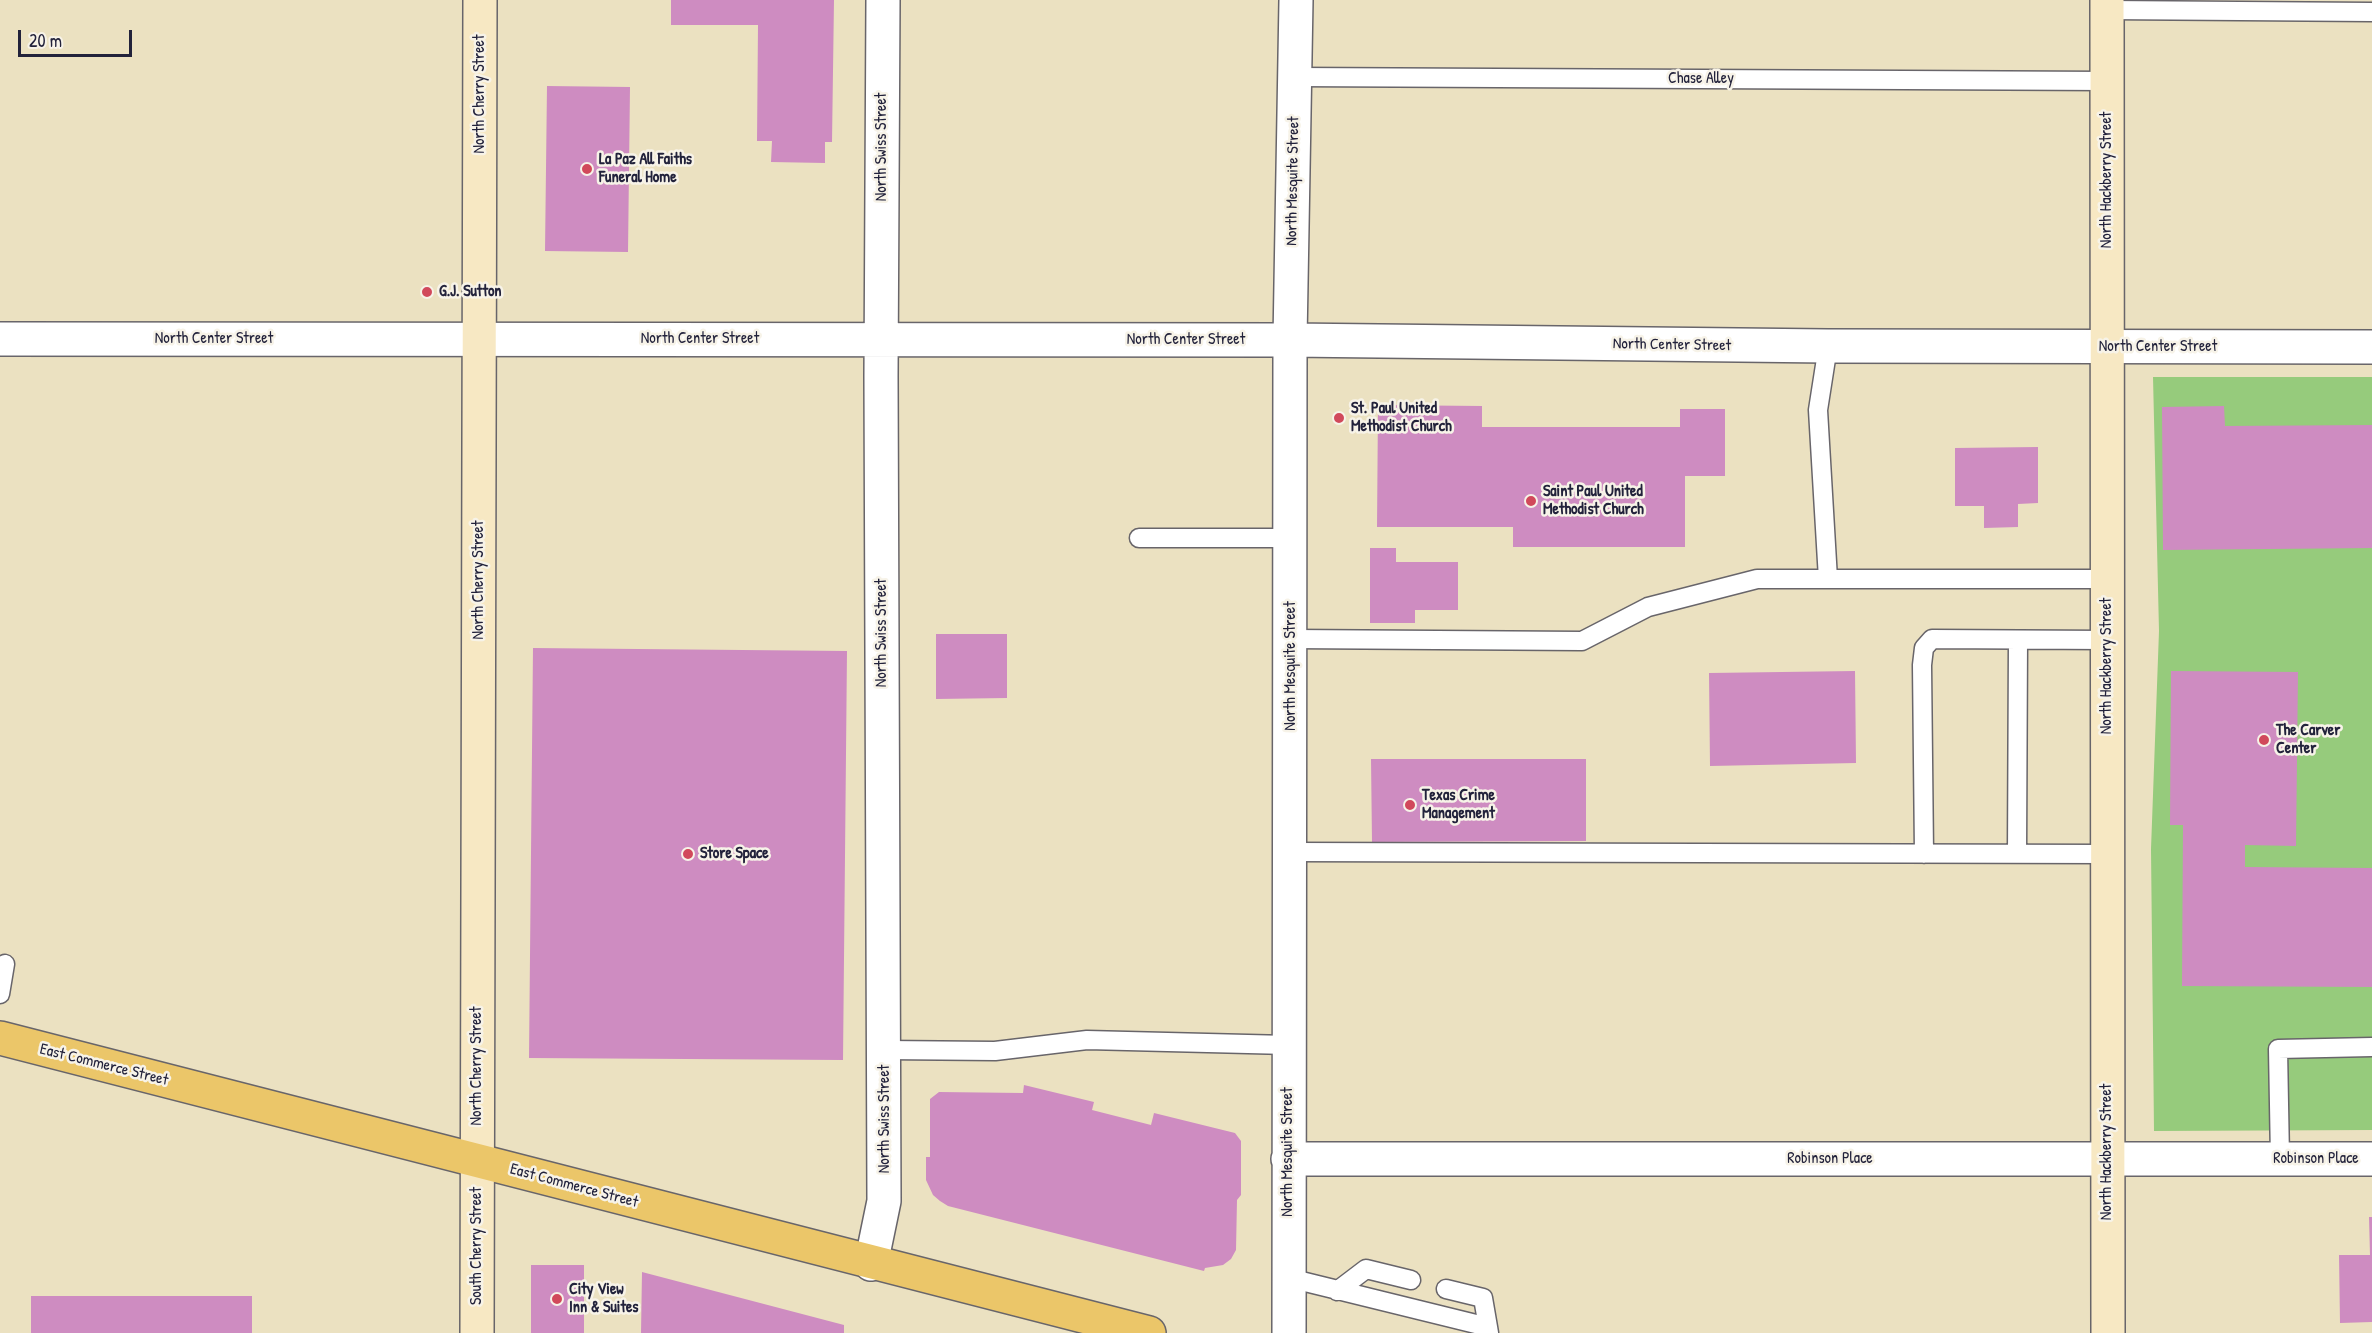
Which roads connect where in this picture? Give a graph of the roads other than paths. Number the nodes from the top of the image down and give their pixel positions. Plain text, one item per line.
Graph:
1 (480, 0) edge
2 (883, 0) edge
3 (1296, 0) edge
4 (2107, 5) edge
5 (2372, 12) edge
6 (1294, 77) junction
7 (2107, 81) junction
8 (0, 339) edge
9 (480, 340) junction
10 (881, 340) junction
11 (1290, 340) junction
12 (1828, 346) junction
13 (2107, 347) junction
14 (2372, 347) edge
15 (1139, 538) dead end
16 (1290, 538) junction
17 (1828, 579) junction
18 (2107, 579) junction
19 (1290, 639) junction
20 (2018, 640) junction
21 (2107, 640) junction
22 (1289, 852) junction
23 (1924, 854) junction
24 (2017, 854) junction
25 (2107, 854) junction
26 (5, 964) dead end
27 (0, 994) edge
28 (0, 1038) edge
29 (1288, 1045) junction
30 (2372, 1047) edge
31 (885, 1050) junction
32 (477, 1159) junction
33 (1288, 1159) junction
34 (2107, 1159) junction
35 (2280, 1159) junction
36 (2372, 1159) edge
37 (871, 1264) junction
38 (1289, 1278) junction
39 (1412, 1280) dead end
40 (1446, 1289) dead end
41 (1337, 1291) junction
42 (1489, 1330) edge
43 (477, 1333) edge
44 (1149, 1333) edge
45 (1289, 1333) edge
46 (2108, 1333) edge

1 - 9 main road, North Cherry Street
2 - 10 street, North Swiss Street
3 - 6 street, North Mesquite Street
4 - 5 lane
4 - 7 main road, North Hackberry Street
6 - 7 lane, Chase Alley
6 - 11 street, North Mesquite Street
7 - 13 main road, North Hackberry Street
8 - 9 street, North Center Street
9 - 10 street, North Center Street
9 - 32 main road, North Cherry Street
10 - 11 street, North Center Street
10 - 31 street, North Swiss Street
11 - 12 street, North Center Street
11 - 16 street, North Mesquite Street
12 - 13 street, North Center Street
12 - 17 lane
13 - 14 street, North Center Street
13 - 18 main road, North Hackberry Street
15 - 16 lane
16 - 19 street, North Mesquite Street
17 - 18 lane
17 - 19 lane
18 - 21 main road, North Hackberry Street
19 - 22 street, North Mesquite Street
20 - 21 lane
20 - 23 lane
20 - 24 lane
21 - 25 main road, North Hackberry Street
22 - 23 lane
22 - 29 street, North Mesquite Street
23 - 24 lane
24 - 25 lane
25 - 34 main road, North Hackberry Street
26 - 27 lane
28 - 32 main road, East Commerce Street
29 - 31 lane
29 - 33 street, North Mesquite Street
30 - 35 lane
31 - 37 street, North Swiss Street
32 - 37 main road, East Commerce Street
32 - 43 main road, South Cherry Street
33 - 34 street, Robinson Place
33 - 38 street, North Mesquite Street
34 - 35 street, Robinson Place
34 - 46 main road, North Hackberry Street
35 - 36 street, Robinson Place
37 - 44 main road, East Commerce Street
38 - 41 lane
38 - 45 street, North Mesquite Street
39 - 41 lane
40 - 42 lane
41 - 42 lane

